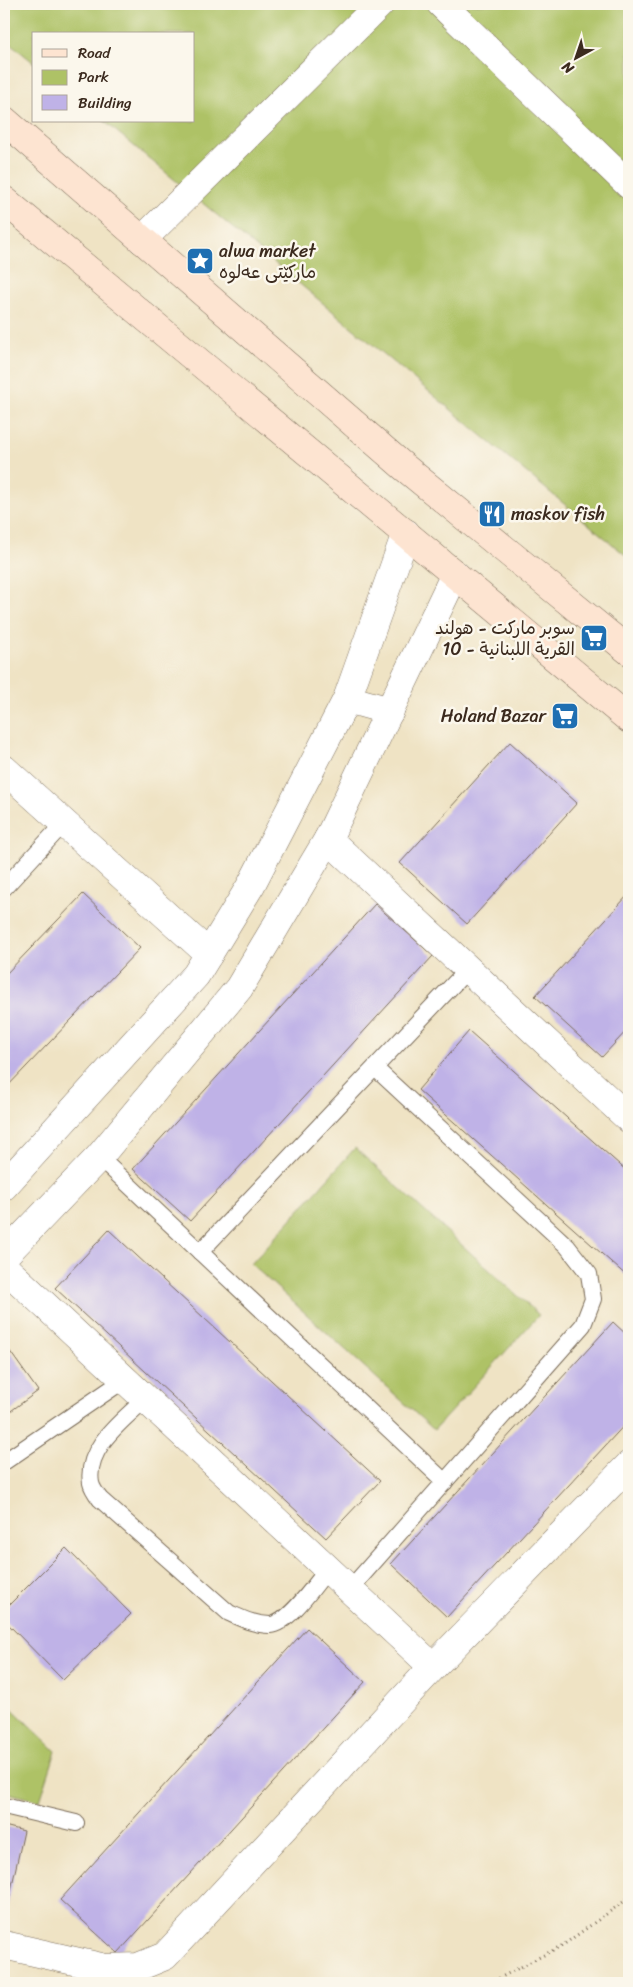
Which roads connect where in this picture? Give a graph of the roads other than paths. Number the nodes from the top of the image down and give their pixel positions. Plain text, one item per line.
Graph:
1 (380, 4) edge
2 (441, 4) edge
3 (4, 120) edge
4 (629, 185) edge
5 (4, 200) edge
6 (142, 240) junction
7 (406, 533) junction
8 (455, 574) junction
9 (629, 651) edge
10 (347, 699) junction
11 (390, 711) junction
12 (629, 719) edge
13 (4, 769) edge
14 (64, 823) junction
15 (328, 839) junction
16 (4, 886) edge
17 (202, 964) junction
18 (468, 969) junction
19 (239, 988) junction
20 (375, 1068) junction
21 (629, 1119) edge
22 (99, 1156) junction
23 (4, 1186) edge
24 (200, 1252) junction
25 (4, 1256) edge
26 (4, 1268) edge
27 (124, 1380) junction
28 (145, 1399) junction
29 (4, 1462) edge
30 (629, 1465) edge
31 (445, 1482) junction
32 (328, 1569) junction
33 (350, 1590) junction
34 (433, 1666) junction
35 (4, 1806) edge
36 (76, 1823) dead end
37 (4, 1945) edge

1 - 6 street
2 - 4 street
3 - 6 street
5 - 7 street
6 - 9 street
7 - 8 street
7 - 10 street
8 - 11 street
8 - 12 street
10 - 11 street
10 - 17 street
11 - 15 street
13 - 14 street
14 - 16 lane
14 - 17 street
15 - 18 street
15 - 19 street
17 - 19 street
17 - 23 street
18 - 20 lane
18 - 21 street
19 - 22 street
20 - 24 lane
20 - 31 lane
22 - 24 lane
22 - 25 street
24 - 31 lane
26 - 27 street
27 - 28 street
27 - 29 lane
28 - 32 street
28 - 32 lane
30 - 34 street
31 - 33 lane
32 - 33 street
33 - 34 street
34 - 37 street
35 - 36 lane

